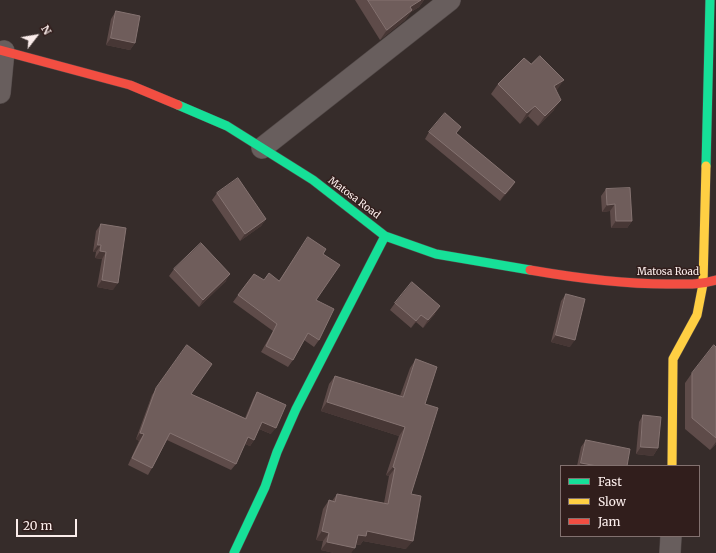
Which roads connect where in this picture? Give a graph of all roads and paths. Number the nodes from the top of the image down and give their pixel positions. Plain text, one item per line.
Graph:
1 (450, 0) edge
2 (710, 0) edge
3 (2, 50) edge
4 (0, 93) edge
5 (262, 148) junction
6 (385, 236) junction
7 (716, 280) edge
8 (703, 284) junction
9 (672, 465) edge
10 (671, 537) edge
11 (234, 553) edge
12 (670, 553) edge

1 - 5 street
2 - 8 street
3 - 4 street
3 - 5 street, Matosa Road
5 - 6 street, Matosa Road
6 - 8 street, Matosa Road
6 - 11 street
7 - 8 street, Matosa Road
8 - 9 street
10 - 12 street

